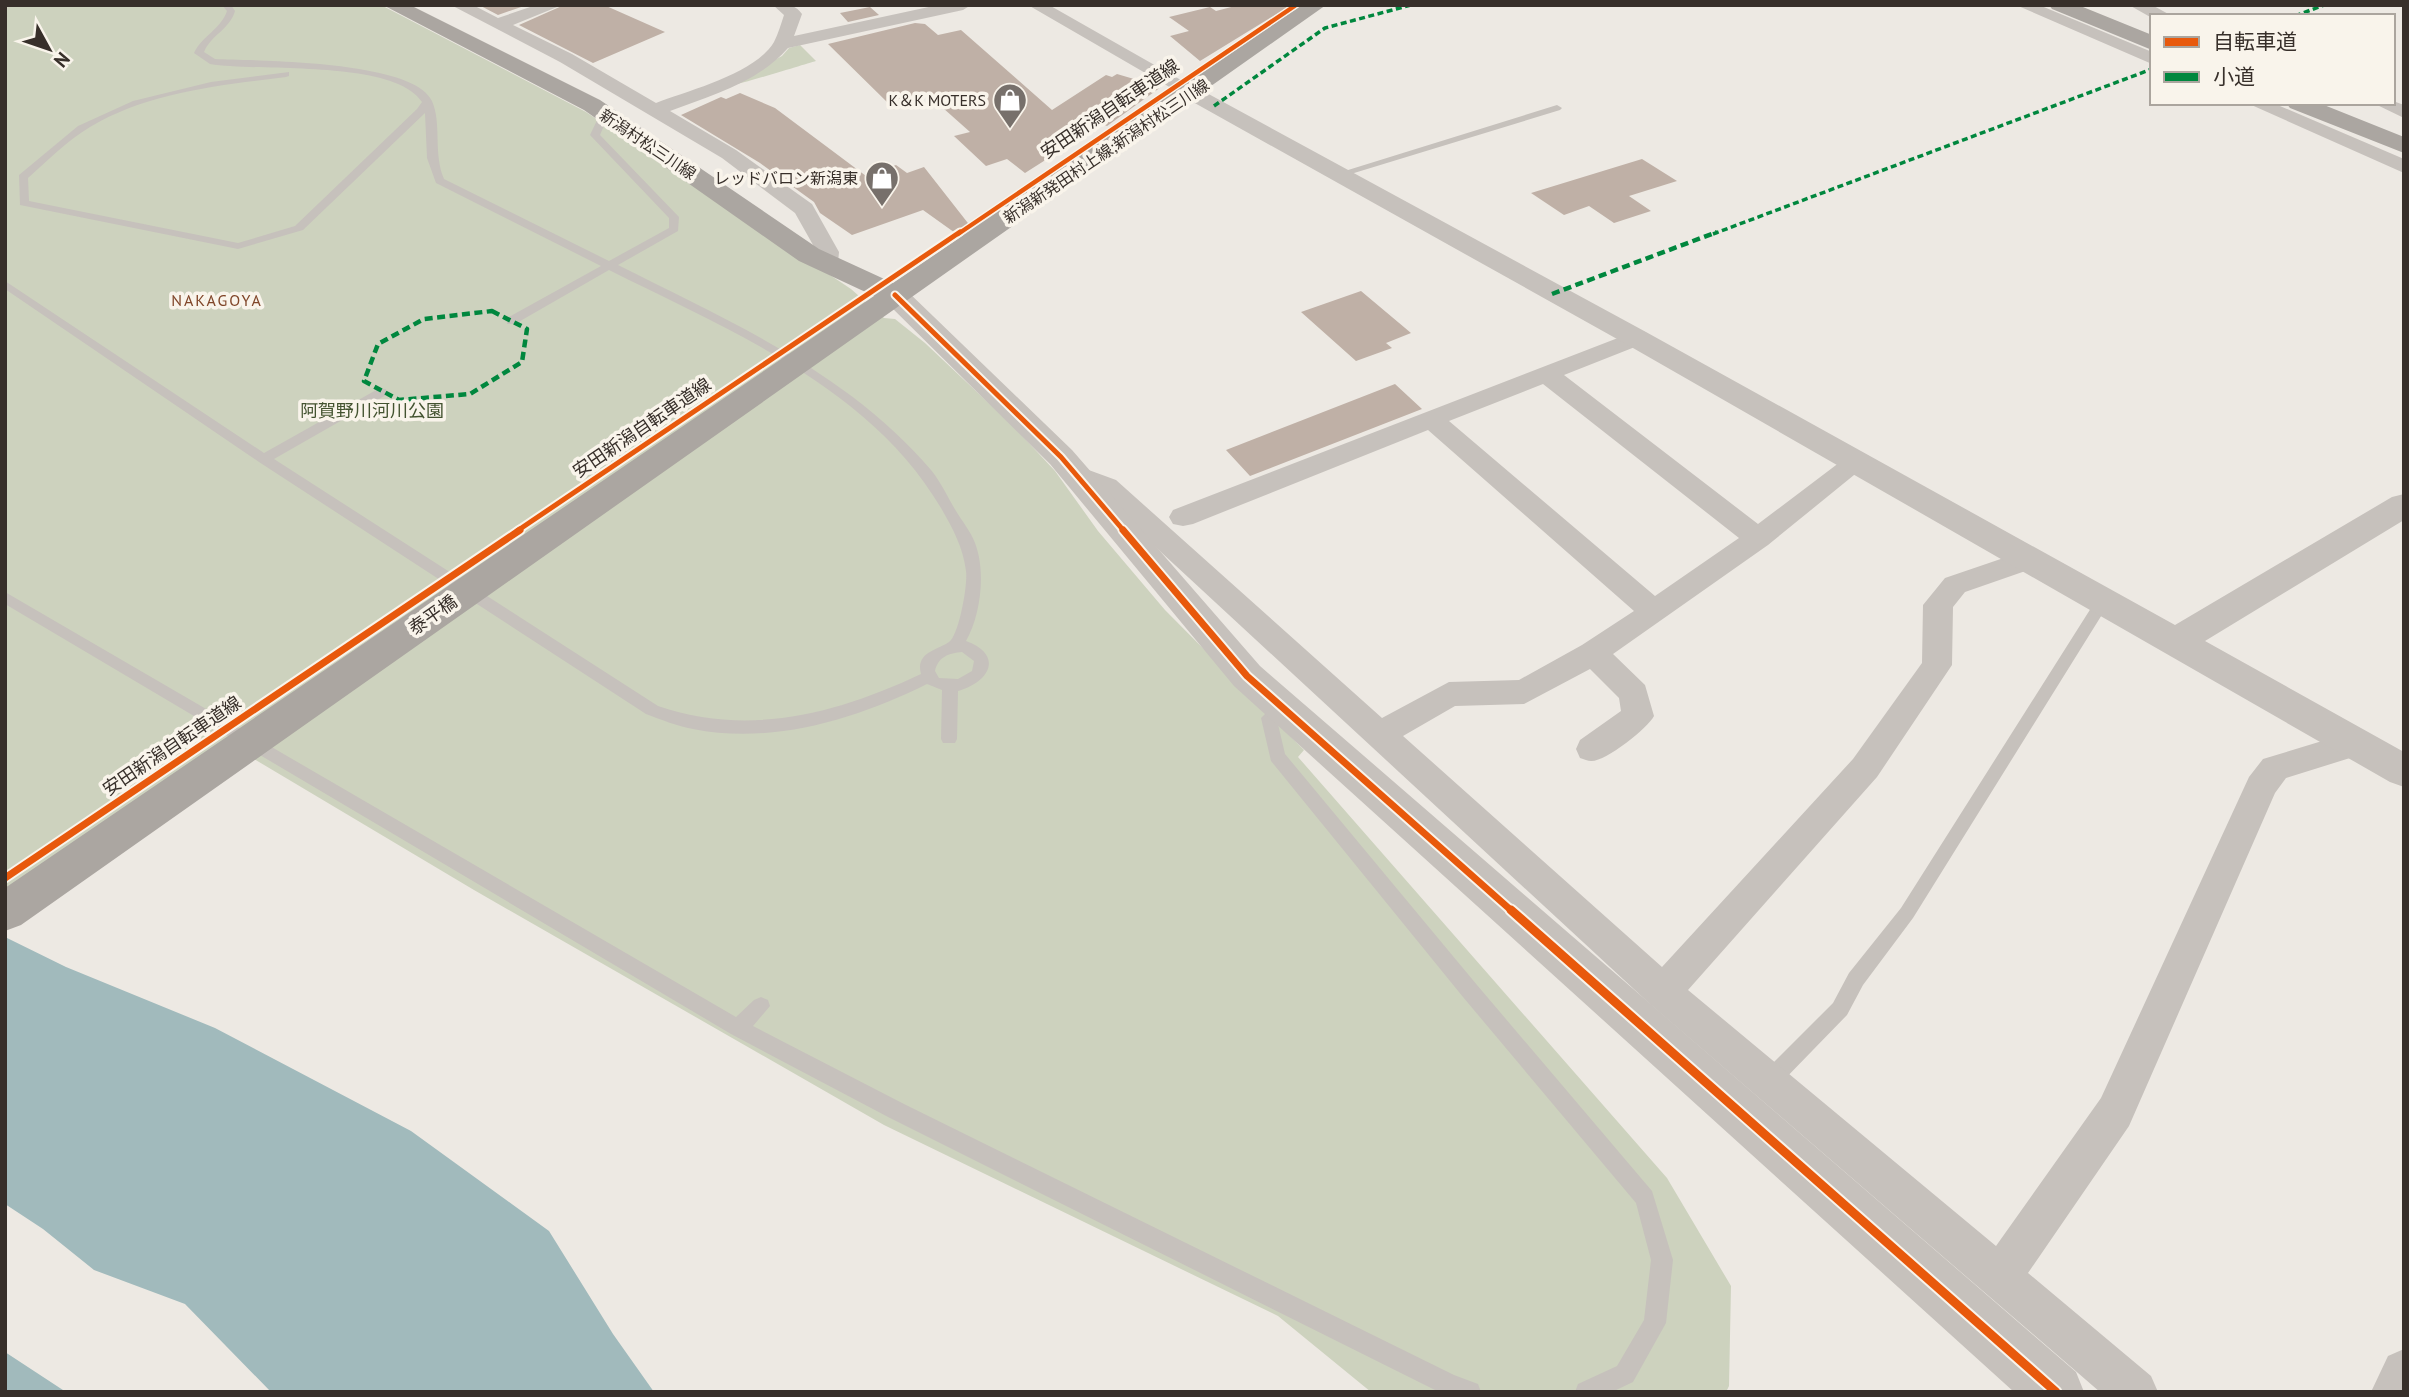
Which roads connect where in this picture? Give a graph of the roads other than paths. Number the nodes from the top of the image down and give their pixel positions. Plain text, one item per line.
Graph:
1 (226, 5) edge
2 (393, 5) edge
3 (459, 5) edge
4 (554, 5) edge
5 (782, 5) edge
6 (963, 5) edge
7 (1037, 5) edge
8 (1315, 5) edge
9 (2024, 5) edge
10 (2059, 5) edge
11 (2099, 5) edge
12 (2137, 5) edge
13 (2158, 14) edge
14 (500, 23) junction
15 (2150, 25) edge
16 (2150, 42) edge
17 (782, 44) junction
18 (2150, 58) edge
19 (332, 69) junction
20 (1192, 92) junction
21 (427, 101) junction
22 (2261, 105) edge
23 (2303, 105) edge
24 (2350, 105) edge
25 (2387, 105) edge
26 (1557, 108) dead end
27 (656, 110) junction
28 (2404, 112) edge
29 (604, 114) junction
30 (2404, 127) edge
31 (2404, 146) edge
32 (2404, 167) edge
33 (1337, 175) junction
34 (827, 263) junction
35 (609, 267) junction
36 (5, 284) edge
37 (878, 307) junction
38 (511, 321) dead end
39 (1636, 338) junction
40 (1548, 375) junction
41 (382, 392) dead end
42 (1432, 420) junction
43 (264, 458) junction
44 (1857, 462) junction
45 (1076, 474) junction
46 (2404, 505) edge
47 (1183, 517) dead end
48 (1758, 538) junction
49 (2030, 559) junction
50 (5, 597) edge
51 (2103, 601) junction
52 (1654, 612) junction
53 (2175, 642) junction
54 (955, 646) junction
55 (1593, 653) junction
56 (929, 677) junction
57 (950, 687) junction
58 (1282, 707) junction
59 (1378, 736) junction
60 (948, 738) dead end
61 (2355, 744) junction
62 (1592, 749) dead end
63 (2404, 771) edge
64 (5, 912) edge
65 (1663, 992) junction
66 (761, 1006) dead end
67 (738, 1028) junction
68 (1768, 1082) junction
69 (2000, 1277) junction
70 (2404, 1372) edge
71 (1470, 1392) edge
72 (1586, 1392) edge
73 (2056, 1392) edge
74 (2135, 1392) edge
75 (2394, 1392) edge

1 - 19 lane
2 - 29 main road, 新潟村松三川線
3 - 14 street
4 - 14 street
5 - 17 street
6 - 17 street
7 - 20 street
8 - 20 main road, 新潟新発田村上線;新潟村松三川線
9 - 18 street
10 - 16 main road
11 - 15 main road
12 - 13 street
14 - 27 street
17 - 27 street
19 - 21 lane
19 - 21 lane
20 - 33 street
20 - 37 main road, 新潟新発田村上線;新潟村松三川線
21 - 35 lane
22 - 32 street
23 - 31 main road
24 - 30 main road
25 - 28 street
26 - 33 lane
27 - 34 street
29 - 34 main road, 新潟村松三川線
29 - 35 lane
33 - 39 street
34 - 37 main road, 新潟村松三川線
35 - 38 lane
35 - 54 lane
36 - 43 lane
37 - 45 street
37 - 64 main road, 泰平橋
39 - 40 street
39 - 44 street
40 - 42 street
40 - 48 street
41 - 43 lane
42 - 47 street
42 - 52 street
43 - 56 lane
44 - 48 street
44 - 49 street
45 - 58 street
45 - 59 street
46 - 53 street
48 - 52 street
49 - 51 street
49 - 65 street
50 - 67 lane
51 - 53 street
51 - 68 lane
52 - 55 street
53 - 61 street
54 - 56 lane
54 - 57 lane
55 - 59 street
55 - 62 street
56 - 57 lane
57 - 60 lane
58 - 72 lane
58 - 73 street
59 - 65 street
61 - 63 street
61 - 69 street
65 - 68 street
66 - 67 lane
67 - 71 lane
68 - 69 street
69 - 74 street
70 - 75 street

